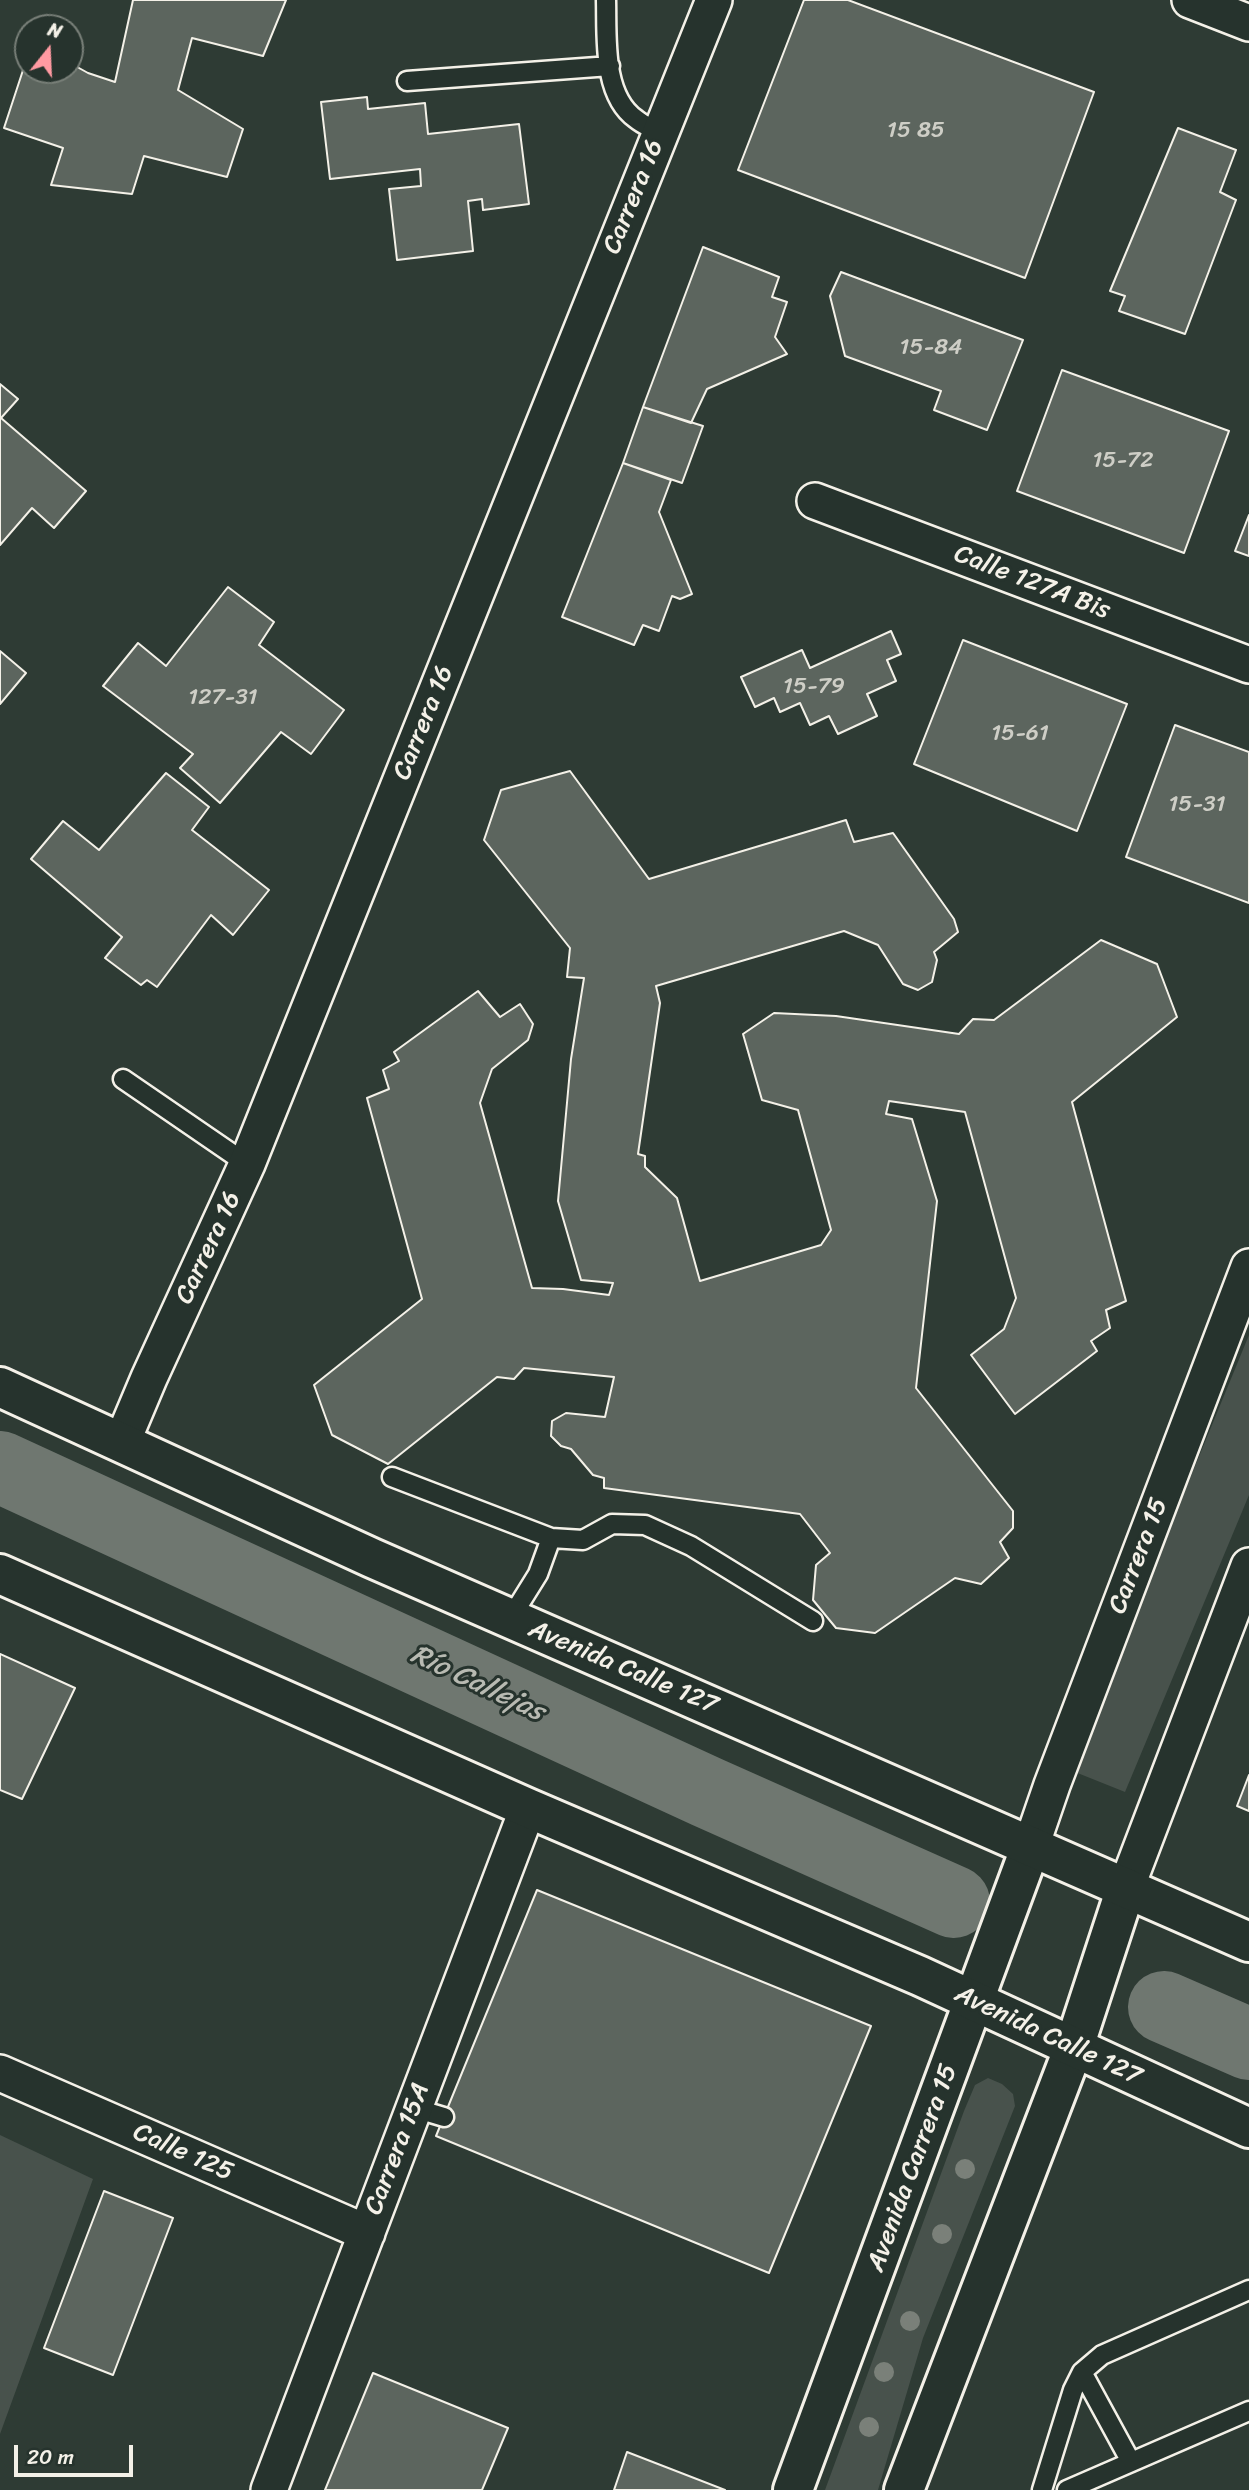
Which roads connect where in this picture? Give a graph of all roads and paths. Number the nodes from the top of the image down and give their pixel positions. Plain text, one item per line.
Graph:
1 (606, 0) edge
2 (714, 0) edge
3 (1189, 0) edge
4 (1249, 23) edge
5 (610, 66) junction
6 (407, 81) dead end
7 (660, 133) junction
8 (815, 501) dead end
9 (1249, 665) edge
10 (124, 1079) dead end
11 (247, 1164) junction
12 (1249, 1267) edge
13 (0, 1387) edge
14 (122, 1442) junction
15 (392, 1477) dead end
16 (551, 1538) junction
17 (1249, 1566) edge
18 (0, 1574) edge
19 (510, 1619) junction
20 (813, 1621) dead end
21 (528, 1808) junction
22 (1031, 1846) junction
23 (1126, 1888) junction
24 (1249, 1942) edge
25 (975, 2003) junction
26 (1074, 2047) junction
27 (0, 2073) edge
28 (1249, 2128) edge
29 (366, 2233) junction
30 (1249, 2290) edge
31 (1082, 2372) junction
32 (1249, 2411) edge
33 (1131, 2462) junction
34 (269, 2490) edge
35 (793, 2490) edge
36 (904, 2490) edge
37 (1042, 2490) edge
38 (1067, 2490) edge

1 - 5 lane
2 - 7 street, Carrera 16
3 - 4 street
5 - 6 lane
5 - 7 lane
7 - 11 street, Carrera 16
8 - 9 street, Calle 127A Bis
10 - 11 lane
11 - 14 street, Carrera 16
12 - 22 street, Carrera 15
13 - 14 main road, Avenida Calle 127
14 - 19 main road, Avenida Calle 127
15 - 16 lane
16 - 19 lane
16 - 20 lane
17 - 23 street
18 - 21 main road, Avenida Calle 127
19 - 22 main road, Avenida Calle 127
21 - 25 main road, Avenida Calle 127
21 - 29 street, Carrera 15A
22 - 23 main road, Avenida Calle 127
22 - 25 main road, Avenida Carrera 15
23 - 24 main road, Avenida Calle 127
23 - 26 main road
25 - 26 main road, Avenida Calle 127
25 - 35 main road, Avenida Carrera 15
26 - 28 main road, Avenida Calle 127
26 - 36 main road
27 - 29 street, Calle 125
29 - 34 street, Carrera 15A
30 - 31 lane
31 - 33 lane
31 - 37 lane
32 - 33 lane
33 - 38 lane

